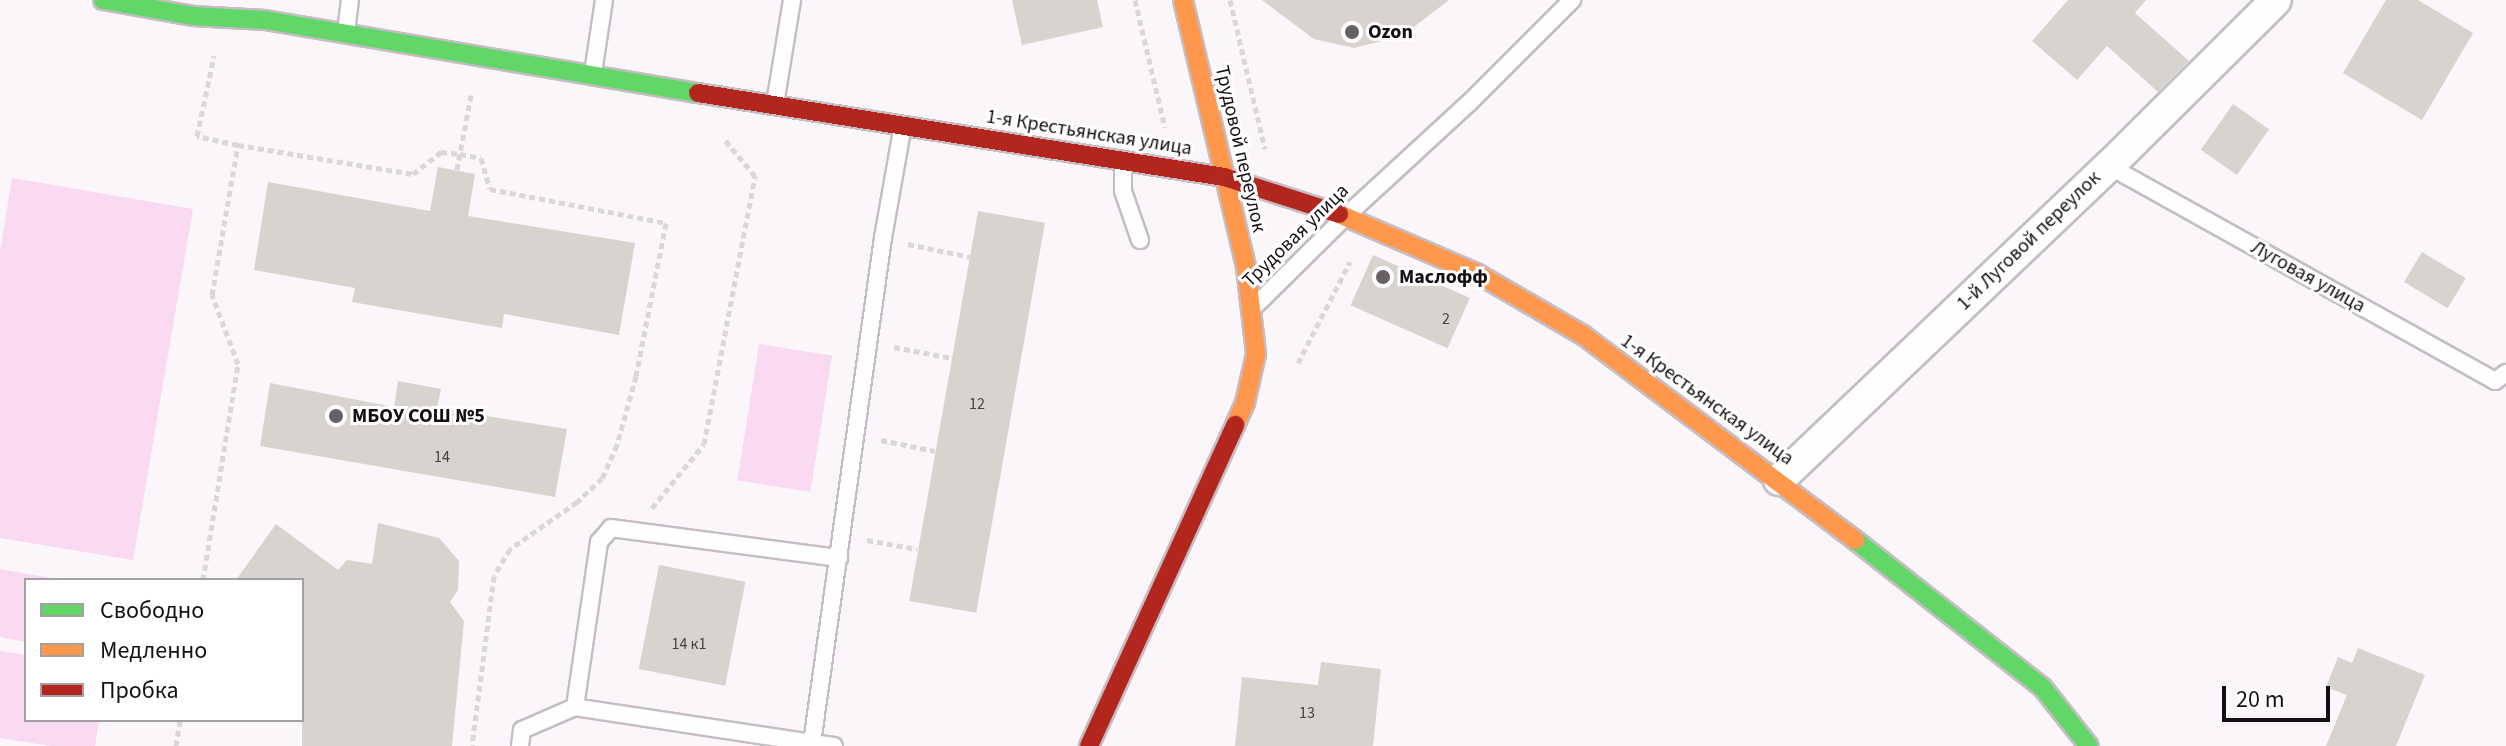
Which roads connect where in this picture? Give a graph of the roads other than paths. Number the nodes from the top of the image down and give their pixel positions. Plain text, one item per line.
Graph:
1 (103, 0) edge
2 (266, 0) edge
3 (350, 0) edge
4 (604, 0) edge
5 (792, 0) edge
6 (1183, 0) edge
7 (1572, 0) edge
8 (2276, 0) edge
9 (265, 20) junction
10 (346, 33) junction
11 (593, 73) junction
12 (775, 106) junction
13 (902, 128) junction
14 (1123, 160) junction
15 (2109, 166) junction
16 (1224, 177) junction
17 (1346, 216) junction
18 (1140, 240) dead end
19 (1253, 308) junction
20 (2506, 373) edge
21 (1779, 480) junction
22 (839, 558) junction
23 (575, 707) junction
24 (811, 744) edge
25 (520, 746) edge
26 (834, 746) edge
27 (1089, 746) edge
28 (2089, 746) edge

1 - 9 street, 1-я Крестьянская улица
2 - 9 lane
3 - 10 lane
4 - 11 lane
5 - 12 lane
6 - 16 street, Трудовой переулок
7 - 17 lane, Трудовая улица
8 - 15 street, 1-й Луговой переулок
9 - 10 street, 1-я Крестьянская улица
10 - 11 street, 1-я Крестьянская улица
11 - 12 street, 1-я Крестьянская улица
12 - 13 street, 1-я Крестьянская улица
13 - 14 street, 1-я Крестьянская улица
13 - 22 lane
14 - 16 street, 1-я Крестьянская улица
14 - 18 lane
15 - 20 lane, Луговая улица
15 - 21 street, 1-й Луговой переулок
16 - 17 street, 1-я Крестьянская улица
16 - 19 street, Трудовой переулок
17 - 19 lane, Трудовая улица
17 - 21 street, 1-я Крестьянская улица
19 - 27 street, Трудовая улица
21 - 28 street, 1-я Крестьянская улица
22 - 23 lane
22 - 24 lane
23 - 24 lane
23 - 25 lane
24 - 26 lane

